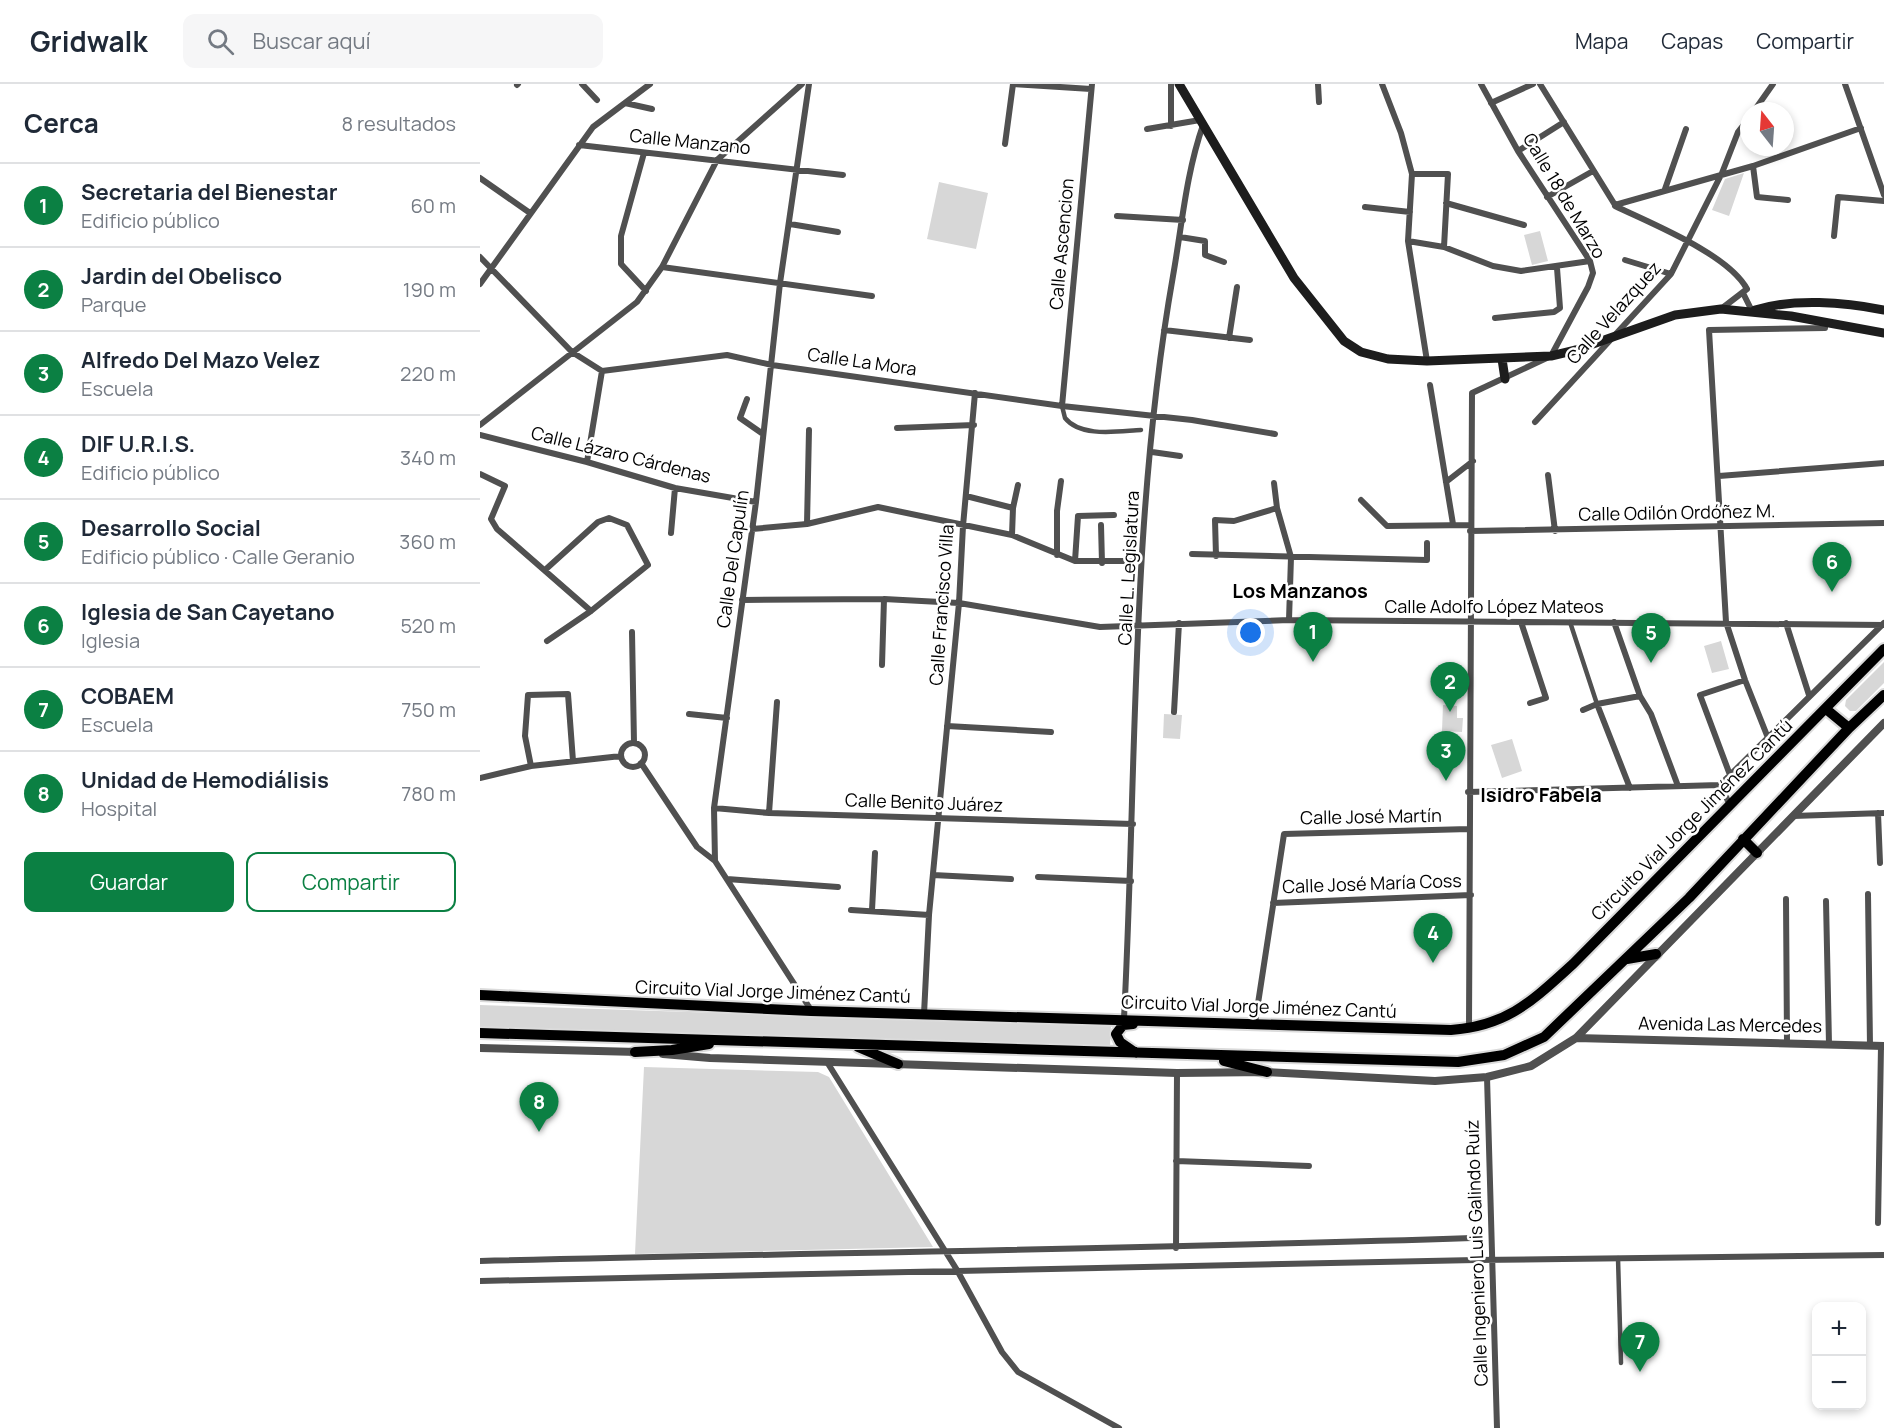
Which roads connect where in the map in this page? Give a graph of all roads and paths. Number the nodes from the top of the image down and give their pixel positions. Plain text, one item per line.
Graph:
1 (582, 84) edge
2 (650, 84) edge
3 (802, 84) edge
4 (809, 84) edge
5 (1013, 84) edge
6 (1171, 84) edge
7 (1179, 84) edge
8 (1318, 84) edge
9 (1382, 84) edge
10 (1481, 84) edge
11 (1533, 84) edge
12 (1540, 84) edge
13 (1773, 84) edge
14 (1845, 84) edge
15 (1091, 87) edge
16 (597, 100) dead end
17 (1319, 102) dead end
18 (1760, 102) edge
19 (625, 103) junction
20 (1491, 103) junction
21 (652, 109) dead end
22 (1564, 122) junction
23 (1202, 123) junction
24 (1171, 126) junction
25 (1861, 128) junction
26 (1148, 129) dead end
27 (1686, 129) dead end
28 (1740, 129) edge
29 (1005, 144) dead end
30 (579, 145) junction
31 (1518, 150) junction
32 (645, 153) junction
33 (717, 160) junction
34 (1754, 166) junction
35 (797, 169) junction
36 (1593, 171) junction
37 (1722, 173) junction
38 (1412, 174) junction
39 (843, 175) dead end
40 (480, 178) edge
41 (1665, 189) junction
42 (1884, 195) edge
43 (1547, 197) junction
44 (1788, 200) dead end
45 (1884, 201) edge
46 (1446, 202) junction
47 (1615, 205) junction
48 (1365, 207) dead end
49 (1410, 212) junction
50 (530, 213) junction
51 (1117, 216) dead end
52 (1183, 220) junction
53 (790, 224) junction
54 (1524, 225) dead end
55 (838, 232) dead end
56 (1834, 236) dead end
57 (1180, 237) junction
58 (1408, 241) junction
59 (1689, 242) junction
60 (1444, 247) junction
61 (480, 257) edge
62 (1625, 260) dead end
63 (1590, 261) junction
64 (1224, 262) dead end
65 (662, 267) junction
66 (490, 268) junction
67 (1557, 268) junction
68 (1671, 274) junction
69 (780, 283) junction
70 (480, 284) edge
71 (1237, 287) dead end
72 (646, 291) junction
73 (1743, 293) junction
74 (872, 296) dead end
75 (1831, 305) junction
76 (1721, 309) junction
77 (1884, 310) edge
78 (1752, 311) junction
79 (1495, 318) dead end
80 (1825, 323) junction
81 (1164, 330) junction
82 (1884, 333) edge
83 (1615, 336) junction
84 (1229, 338) junction
85 (1250, 340) dead end
86 (572, 352) junction
87 (1551, 356) junction
88 (1502, 358) junction
89 (1426, 361) junction
90 (772, 365) junction
91 (602, 371) junction
92 (1505, 379) junction
93 (1430, 385) dead end
94 (975, 393) junction
95 (747, 399) dead end
96 (1062, 406) junction
97 (1154, 416) junction
98 (1535, 422) dead end
99 (480, 425) edge
100 (974, 425) junction
101 (897, 428) dead end
102 (808, 430) dead end
103 (1141, 430) dead end
104 (763, 434) junction
105 (1275, 434) dead end
106 (480, 435) edge
107 (1152, 452) junction
108 (1180, 456) dead end
109 (587, 462) junction
110 (1473, 462) junction
111 (1884, 463) edge
112 (480, 474) edge
113 (1548, 476) dead end
114 (1719, 476) junction
115 (1061, 481) dead end
116 (1446, 482) junction
117 (1274, 483) dead end
118 (1018, 484) dead end
119 (675, 488) junction
120 (966, 496) junction
121 (1361, 500) dead end
122 (756, 502) junction
123 (1013, 508) junction
124 (1277, 508) junction
125 (1114, 515) dead end
126 (1884, 523) edge
127 (807, 524) junction
128 (1453, 524) junction
129 (1101, 525) dead end
130 (963, 526) junction
131 (1470, 528) junction
132 (1719, 528) junction
133 (752, 529) junction
134 (1555, 531) junction
135 (671, 533) dead end
136 (1012, 536) junction
137 (1427, 543) dead end
138 (1192, 554) dead end
139 (1057, 555) junction
140 (1216, 556) junction
141 (1291, 557) junction
142 (1075, 561) junction
143 (1141, 561) junction
144 (1102, 563) junction
145 (545, 570) junction
146 (884, 599) junction
147 (742, 600) junction
148 (959, 603) junction
149 (591, 611) junction
150 (1289, 620) junction
151 (1472, 622) junction
152 (1521, 622) junction
153 (1570, 622) junction
154 (1614, 622) junction
155 (1726, 622) junction
156 (1179, 623) junction
157 (1786, 623) junction
158 (1884, 624) edge
159 (1140, 625) junction
160 (632, 632) dead end
161 (547, 641) dead end
162 (1884, 649) edge
163 (882, 665) dead end
164 (1745, 680) junction
165 (1809, 695) junction
166 (1884, 695) edge
167 (1640, 696) junction
168 (777, 702) dead end
169 (1530, 703) dead end
170 (1597, 704) junction
171 (1827, 709) junction
172 (1583, 710) dead end
173 (1174, 712) dead end
174 (689, 714) dead end
175 (727, 718) junction
176 (1884, 723) edge
177 (947, 726) junction
178 (1850, 728) junction
179 (1051, 732) dead end
180 (1768, 738) junction
181 (634, 743) junction
182 (621, 756) junction
183 (573, 761) junction
184 (641, 763) junction
185 (531, 766) junction
186 (1730, 775) junction
187 (480, 778) edge
188 (1720, 785) junction
189 (1678, 786) junction
190 (1630, 788) junction
191 (1468, 792) junction
192 (1730, 805) junction
193 (714, 808) junction
194 (769, 813) junction
195 (1881, 813) edge
196 (1793, 816) junction
197 (938, 819) junction
198 (1133, 824) junction
199 (1469, 829) junction
200 (1743, 839) junction
201 (875, 853) dead end
202 (1756, 853) junction
203 (715, 861) junction
204 (1880, 863) dead end
205 (933, 875) junction
206 (1038, 878) dead end
207 (727, 879) junction
208 (1011, 879) dead end
209 (1131, 880) junction
210 (838, 887) dead end
211 (1471, 894) junction
212 (1868, 894) dead end
213 (1786, 900) dead end
214 (1826, 901) dead end
215 (1273, 903) junction
216 (851, 910) dead end
217 (872, 910) junction
218 (929, 915) junction
219 (1656, 954) junction
220 (1627, 959) junction
221 (480, 995) edge
222 (812, 1011) junction
223 (924, 1014) junction
224 (1124, 1018) junction
225 (1211, 1022) junction
226 (1255, 1023) junction
227 (1469, 1029) junction
228 (480, 1033) edge
229 (1576, 1038) junction
230 (729, 1040) junction
231 (1787, 1042) junction
232 (1829, 1044) junction
233 (853, 1045) junction
234 (1870, 1046) junction
235 (1882, 1046) edge
236 (480, 1048) edge
237 (635, 1052) junction
238 (1136, 1053) junction
239 (1207, 1057) junction
240 (827, 1062) junction
241 (898, 1064) junction
242 (1268, 1072) junction
243 (1177, 1073) junction
244 (1487, 1077) junction
245 (1176, 1161) junction
246 (1309, 1166) dead end
247 (1878, 1222) dead end
248 (1472, 1238) dead end
249 (1176, 1248) junction
250 (944, 1250) junction
251 (1884, 1255) edge
252 (1618, 1258) junction
253 (1493, 1260) junction
254 (480, 1261) edge
255 (957, 1270) junction
256 (480, 1281) edge
257 (1621, 1363) dead end
258 (1119, 1428) edge
259 (1497, 1428) edge

1 - 16 street
2 - 19 street
3 - 33 street
4 - 35 street, Calle Del Capulín
5 - 15 street
5 - 29 street
6 - 24 street
7 - 23 main road
8 - 17 street
9 - 38 street
10 - 20 street, Calle 18 de Marzo
11 - 20 street
12 - 22 street
13 - 18 street
14 - 25 street
15 - 96 street, Calle Ascencion
19 - 21 street
19 - 30 street
20 - 31 street, Calle 18 de Marzo
22 - 31 street
22 - 36 street
23 - 24 street
23 - 52 street, Calle L. Legislatura
23 - 89 main road
24 - 26 street
25 - 34 street
25 - 42 street
27 - 41 street
28 - 37 street, Calle Velazquez
30 - 32 street, Calle Manzano
30 - 50 street
31 - 43 street, Calle 18 de Marzo
32 - 33 street, Calle Manzano
32 - 72 street
33 - 35 street, Calle Manzano
33 - 65 street
34 - 37 street
34 - 44 street
35 - 39 street, Calle Manzano
35 - 53 street, Calle Del Capulín
36 - 43 street
36 - 47 street
37 - 41 street
37 - 59 street, Calle Velazquez
38 - 46 street
38 - 49 street
40 - 50 street
41 - 47 street
43 - 63 street, Calle 18 de Marzo
45 - 56 street
46 - 54 street
46 - 60 street
47 - 59 street
48 - 49 street
49 - 58 street
50 - 66 street
51 - 52 street
52 - 57 street, Calle L. Legislatura
53 - 55 street
53 - 69 street, Calle Del Capulín
57 - 64 street
57 - 81 street, Calle L. Legislatura
58 - 60 street
58 - 89 street
59 - 68 street, Calle Velazquez
59 - 73 street
60 - 67 street
61 - 66 street
62 - 68 street
63 - 67 street
63 - 87 street, Calle 18 de Marzo
65 - 69 street
65 - 72 street
66 - 70 street
66 - 86 street
67 - 79 street
68 - 83 street, Calle Velazquez
69 - 74 street
69 - 90 street, Calle Del Capulín
71 - 84 street
72 - 86 street
73 - 76 street
73 - 78 street
75 - 77 main road
75 - 78 main road
75 - 80 main road
76 - 78 main road
76 - 83 main road
78 - 80 main road
80 - 82 main road
80 - 114 street
81 - 84 street
81 - 97 street, Calle L. Legislatura
83 - 87 main road
83 - 98 street, Calle Velazquez
84 - 85 street
86 - 91 street
86 - 99 street
87 - 88 main road
87 - 92 street
88 - 89 main road
88 - 92 main road
90 - 91 street, Calle La Mora
90 - 94 street, Calle La Mora
90 - 104 street, Calle Del Capulín
91 - 109 street
92 - 110 street
93 - 116 street
94 - 96 street, Calle La Mora
94 - 100 street, Calle Francisco Villa
95 - 104 street
96 - 97 street, Calle La Mora
96 - 103 street
97 - 105 street, Calle La Mora
97 - 107 street, Calle L. Legislatura
100 - 101 street
100 - 120 street, Calle Francisco Villa
102 - 127 street
104 - 122 street, Calle Del Capulín
106 - 109 street, Calle Lázaro Cárdenas
107 - 108 street
107 - 143 street, Calle L. Legislatura
109 - 119 street, Calle Lázaro Cárdenas
110 - 116 street
110 - 131 street
111 - 114 street
112 - 145 street
113 - 134 street
114 - 132 street
115 - 139 street
116 - 128 street
117 - 124 street
118 - 123 street
119 - 122 street, Calle Lázaro Cárdenas
119 - 135 street
120 - 123 street
120 - 130 street, Calle Francisco Villa
121 - 128 street, Calle Odilón Ordóñez M.
122 - 133 street, Calle Del Capulín
123 - 136 street
124 - 140 street
124 - 141 street
125 - 142 street
126 - 132 street, Calle Odilón Ordóñez M.
127 - 130 street
127 - 133 street
128 - 131 street, Calle Odilón Ordóñez M.
129 - 144 street
130 - 136 street
130 - 148 street, Calle Francisco Villa
131 - 134 street, Calle Odilón Ordóñez M.
131 - 151 street
132 - 134 street, Calle Odilón Ordóñez M.
132 - 155 street
133 - 147 street, Calle Del Capulín
136 - 139 street
137 - 141 street
138 - 140 street
139 - 142 street
140 - 141 street
141 - 150 street
142 - 144 street
143 - 144 street
143 - 159 street, Calle L. Legislatura
145 - 149 street
145 - 149 street
146 - 147 street, Calle Adolfo López Mateos
146 - 148 street, Calle Adolfo López Mateos
146 - 163 street
147 - 175 street, Calle Del Capulín
148 - 159 street, Calle Adolfo López Mateos
148 - 177 street, Calle Francisco Villa
149 - 161 street
150 - 151 street, Calle Adolfo López Mateos
150 - 156 street, Calle Adolfo López Mateos
151 - 152 street, Calle Adolfo López Mateos
151 - 191 street
152 - 153 street, Calle Adolfo López Mateos
152 - 169 street
153 - 154 street, Calle Adolfo López Mateos
153 - 170 street
154 - 155 street, Calle Adolfo López Mateos
154 - 167 street
155 - 157 street, Calle Adolfo López Mateos
155 - 164 street
156 - 159 street, Calle Adolfo López Mateos
156 - 173 street
157 - 158 street, Calle Adolfo López Mateos
157 - 165 street
158 - 165 street
159 - 198 street, Calle L. Legislatura
160 - 181 street
162 - 171 main road, Circuito Vial Jorge Jiménez Cantú
164 - 180 street
164 - 186 street
165 - 180 street
166 - 178 main road
167 - 170 street
167 - 189 street
168 - 194 street
170 - 172 street
170 - 190 street
171 - 178 main road
171 - 192 main road, Circuito Vial Jorge Jiménez Cantú
174 - 175 street
175 - 193 street, Calle Del Capulín
176 - 196 street
177 - 179 street
177 - 197 street, Calle Francisco Villa
178 - 200 main road
180 - 186 street
181 - 182 street
181 - 184 street
182 - 183 street
182 - 184 street
183 - 185 street
183 - 185 street
184 - 203 street
185 - 187 street
186 - 188 street
188 - 189 street
188 - 192 street
189 - 190 street
190 - 191 street
191 - 199 street
192 - 227 main road, Circuito Vial Jorge Jiménez Cantú
193 - 194 street, Calle Benito Juárez
193 - 203 street, Calle Del Capulín
194 - 197 street, Calle Benito Juárez
195 - 196 street
195 - 204 street
196 - 202 street
197 - 198 street, Calle Benito Juárez
197 - 205 street, Calle Francisco Villa
198 - 209 street, Calle L. Legislatura
199 - 211 street
199 - 215 street, Calle José Martín
200 - 202 main road
200 - 220 main road
201 - 217 street
202 - 219 street
203 - 207 street
205 - 208 street
205 - 218 street, Calle Francisco Villa
206 - 209 street
207 - 210 street
207 - 222 street
209 - 224 street, Calle L. Legislatura
211 - 215 street, Calle José María Coss
211 - 227 street
212 - 234 street
213 - 231 street
214 - 232 street
215 - 226 street, Calle José Martín
216 - 217 street
217 - 218 street
218 - 223 street, Calle Francisco Villa
219 - 220 main road
219 - 229 street
220 - 239 main road
221 - 222 main road, Circuito Vial Jorge Jiménez Cantú
222 - 223 main road, Circuito Vial Jorge Jiménez Cantú
223 - 224 main road, Circuito Vial Jorge Jiménez Cantú
224 - 225 main road, Circuito Vial Jorge Jiménez Cantú
225 - 226 main road, Circuito Vial Jorge Jiménez Cantú
225 - 238 main road
226 - 227 main road, Circuito Vial Jorge Jiménez Cantú
228 - 230 main road
229 - 231 street, Avenida Las Mercedes
229 - 244 street
230 - 233 main road
230 - 237 main road
231 - 232 street, Avenida Las Mercedes
232 - 234 street, Avenida Las Mercedes
233 - 238 main road
233 - 241 main road
234 - 235 street, Avenida Las Mercedes
235 - 247 street
236 - 237 street
237 - 240 street
238 - 239 main road
239 - 242 main road
240 - 241 street
240 - 250 street
241 - 243 street
242 - 243 street
242 - 244 street
243 - 245 street
244 - 253 street, Calle Ingeniero Luis Galindo Ruíz
245 - 246 street
245 - 249 street
248 - 249 street
249 - 250 street
250 - 254 street
250 - 255 street
251 - 252 street
252 - 253 street
252 - 257 street
253 - 255 street
253 - 259 street, Calle Ingeniero Luis Galindo Ruíz
255 - 256 street
255 - 258 street

